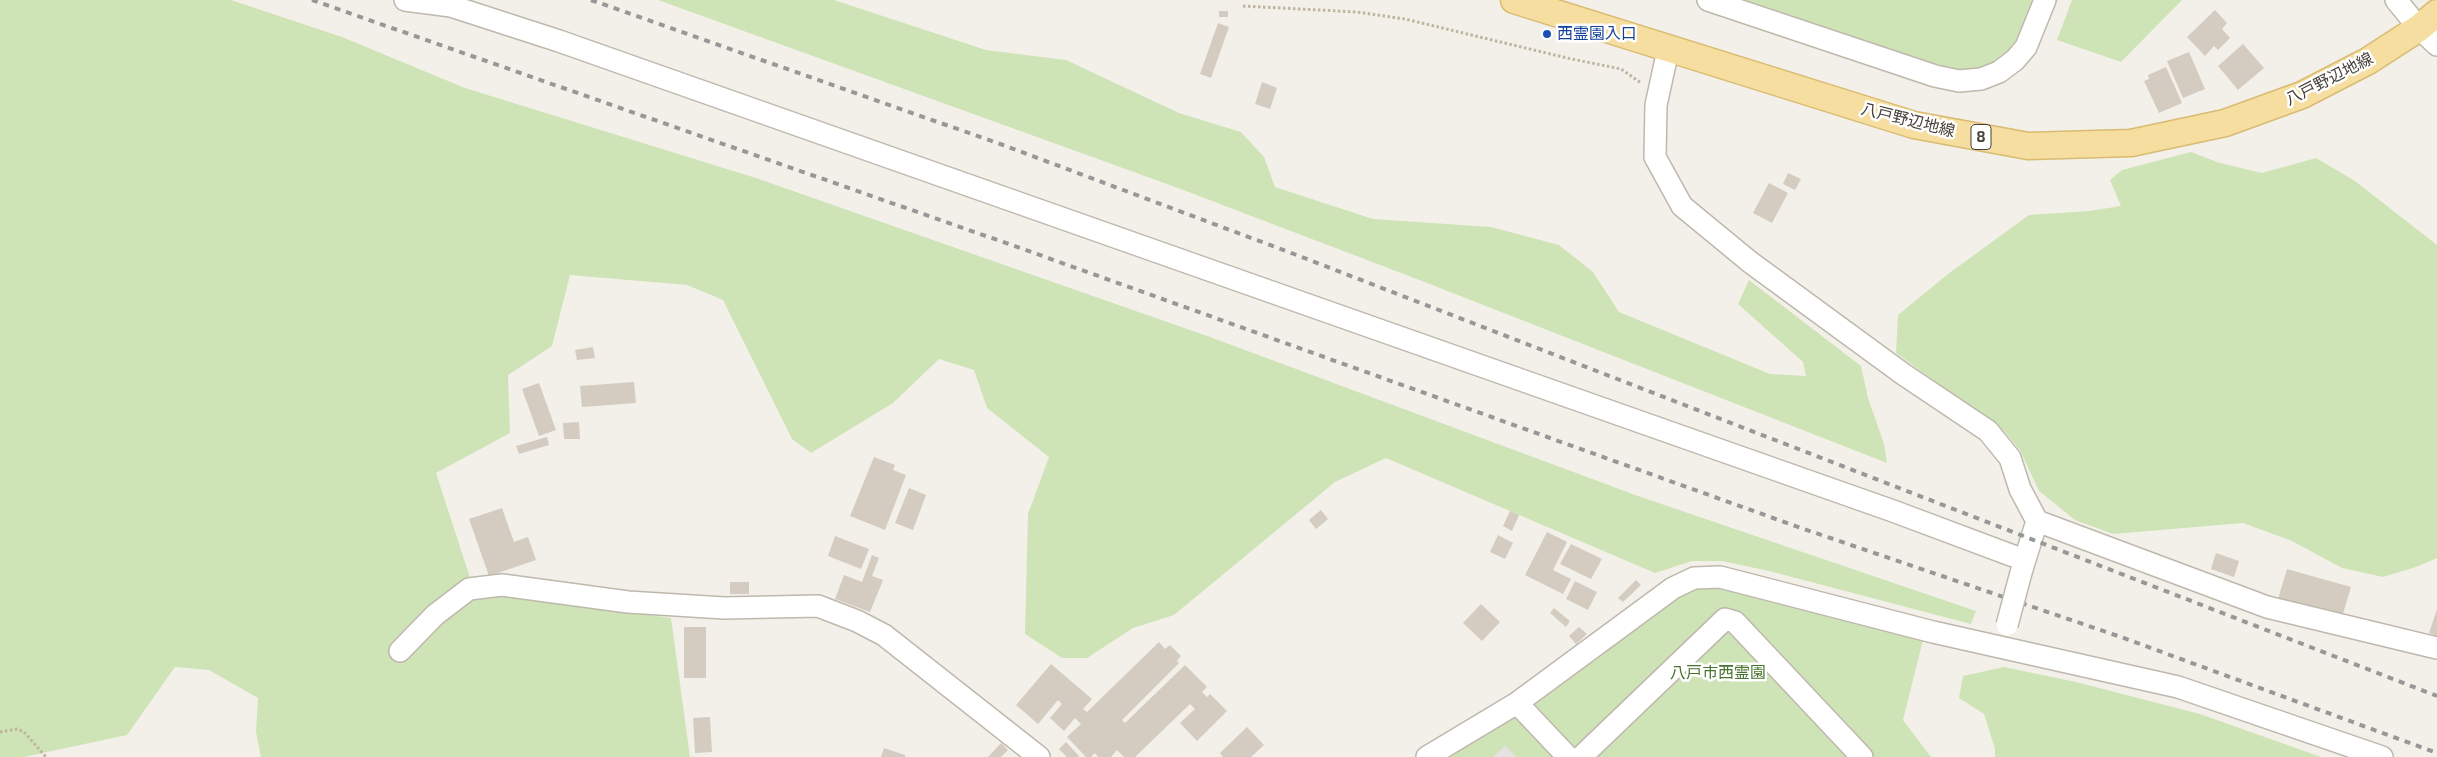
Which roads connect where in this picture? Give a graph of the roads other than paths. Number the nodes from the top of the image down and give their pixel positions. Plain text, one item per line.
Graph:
1 (405, 0) edge
2 (1514, 0) edge
3 (1708, 0) edge
4 (2045, 0) edge
5 (2396, 0) edge
6 (2431, 29) edge
7 (1668, 50) junction
8 (2037, 520) junction
9 (2023, 565) junction
10 (2001, 647) junction
11 (2437, 648) edge
12 (400, 651) dead end
13 (1517, 703) junction
14 (1039, 757) edge
15 (1427, 757) edge
16 (1568, 757) edge
17 (1581, 757) edge
18 (1862, 757) edge
19 (2382, 757) edge

1 - 9 street
2 - 7 main road, 八戸野辺地線 / 8
3 - 4 street
5 - 6 street
6 - 7 main road, 八戸野辺地線 / 8
7 - 8 street
8 - 9 street
8 - 11 street
9 - 10 street, bridge
10 - 13 street
10 - 19 street
12 - 14 street
13 - 15 street
13 - 16 street
17 - 18 street

